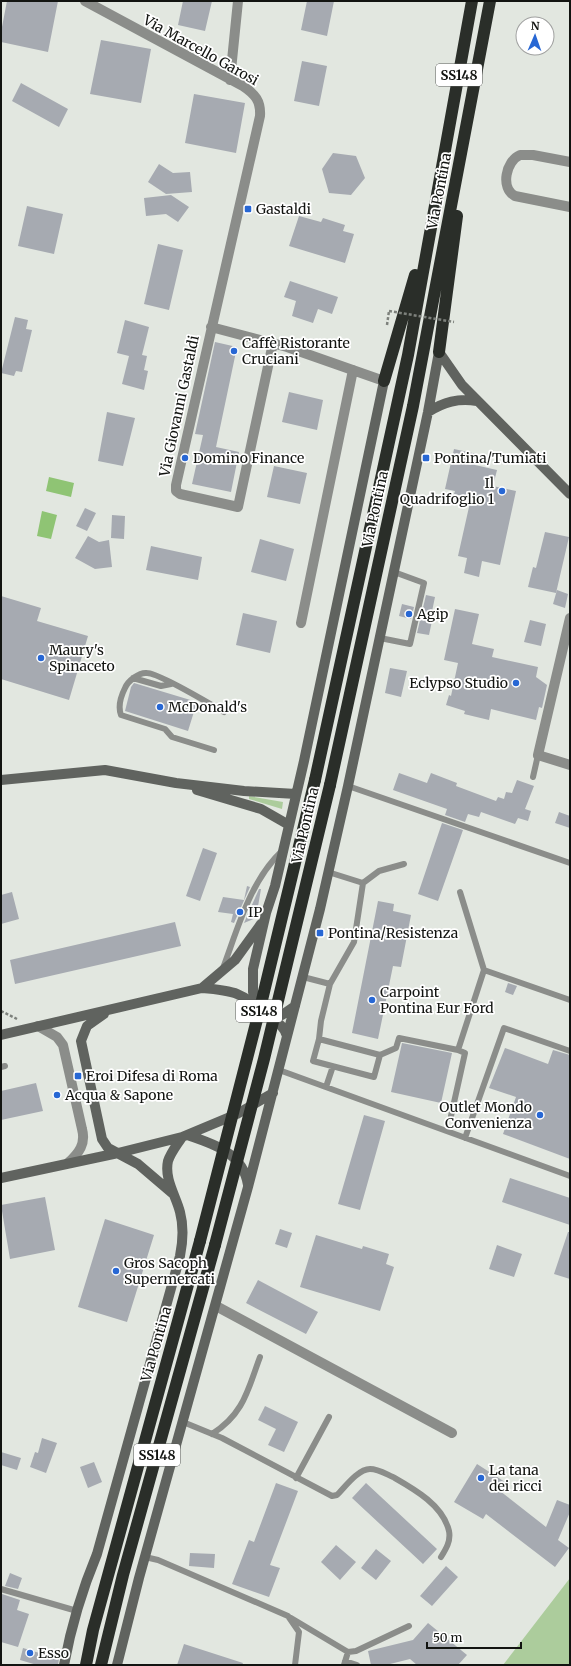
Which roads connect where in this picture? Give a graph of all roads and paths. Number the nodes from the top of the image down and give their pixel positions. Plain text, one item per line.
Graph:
1 (85, 1) edge
2 (238, 1) edge
3 (472, 1) edge
4 (490, 1) edge
5 (230, 80) junction
6 (259, 102) joint
7 (462, 148) junction
8 (446, 150) junction
9 (570, 162) edge
10 (570, 207) edge
11 (389, 311) dead end
12 (454, 322) dead end
13 (211, 328) junction
14 (273, 343) junction
15 (439, 352) junction
16 (353, 370) junction
17 (384, 381) junction
18 (477, 400) junction
19 (428, 412) junction
20 (570, 494) edge
21 (394, 572) junction
22 (570, 618) edge
23 (301, 623) dead end
24 (380, 638) junction
25 (224, 712) dead end
26 (214, 750) dead end
27 (538, 755) junction
28 (570, 765) edge
29 (533, 777) dead end
30 (1, 780) edge
31 (176, 783) junction
32 (348, 786) junction
33 (296, 794) junction
34 (289, 825) junction
35 (284, 850) junction
36 (570, 862) edge
37 (404, 864) dead end
38 (328, 872) junction
39 (363, 883) junction
40 (460, 892) dead end
41 (266, 913) junction
42 (484, 970) junction
43 (221, 973) junction
44 (303, 977) junction
45 (330, 984) junction
46 (202, 988) junction
47 (570, 1000) edge
48 (259, 1006) junction
49 (295, 1006) junction
50 (113, 1009) junction
51 (1, 1011) edge
52 (268, 1015) junction
53 (17, 1020) dead end
54 (38, 1026) junction
55 (1, 1035) edge
56 (287, 1036) junction
57 (319, 1039) junction
58 (458, 1050) junction
59 (570, 1051) edge
60 (380, 1055) junction
61 (333, 1066) junction
62 (278, 1070) junction
63 (326, 1087) junction
64 (273, 1093) junction
65 (451, 1116) dead end
66 (185, 1136) junction
67 (465, 1138) junction
68 (118, 1153) junction
69 (68, 1163) junction
70 (570, 1176) edge
71 (1, 1178) edge
72 (248, 1187) junction
73 (172, 1192) junction
74 (216, 1306) junction
75 (260, 1356) dead end
76 (329, 1417) dead end
77 (183, 1422) junction
78 (452, 1433) dead end
79 (212, 1434) junction
80 (296, 1478) junction
81 (145, 1556) junction
82 (441, 1557) dead end
83 (1, 1589) edge
84 (77, 1611) junction
85 (288, 1616) junction
86 (409, 1626) dead end
87 (93, 1630) junction
88 (348, 1652) junction
89 (344, 1663) edge
90 (64, 1665) edge
91 (80, 1665) edge
92 (86, 1665) edge
93 (101, 1665) edge
94 (117, 1665) edge
95 (295, 1665) edge
96 (357, 1665) edge

1 - 5 street, Via Marcello Garosi
2 - 5 street
3 - 8 highway, Via Pontina / SS148
4 - 7 highway, Via Pontina / SS148
5 - 6 street, Via Marcello Garosi
6 - 13 street, Via Giovanni Gastaldi
7 - 15 highway
7 - 93 highway, Via Pontina / SS148, bridge
8 - 17 highway
8 - 87 highway, Via Pontina / SS148, bridge
9 - 10 street
11 - 12 path, bridge
13 - 14 street
13 - 14 street, Via Giovanni Gastaldi
14 - 16 street
15 - 18 street
15 - 19 street
16 - 17 street
16 - 23 street
17 - 33 street, Via Pontina
18 - 19 street
18 - 20 street
19 - 21 street
21 - 24 street
21 - 24 lane
22 - 27 street
24 - 32 street
25 - 26 lane
27 - 28 street
27 - 29 lane
30 - 31 street
31 - 33 street
31 - 34 street
32 - 36 lane
32 - 38 street
33 - 34 street, Via Pontina
34 - 35 street, Via Pontina
35 - 41 street, Via Pontina
35 - 43 lane
37 - 39 lane
38 - 39 lane
38 - 44 street
39 - 45 lane
40 - 42 lane
41 - 43 street, Via Pontina
41 - 48 street, Via Pontina
42 - 47 lane
42 - 58 lane
43 - 46 street, Via Pontina
44 - 45 lane
44 - 49 street
45 - 57 lane
46 - 48 street, Via Pontina
46 - 50 street
48 - 52 street, Via Pontina
49 - 52 street
49 - 56 street
50 - 54 street
50 - 68 street, Via Pontina
51 - 53 path
52 - 56 street, Via Pontina
54 - 55 street
54 - 69 street
56 - 62 street
57 - 60 lane
57 - 61 lane
58 - 60 lane
58 - 65 lane
59 - 67 lane
60 - 61 lane
61 - 63 lane
62 - 63 lane
62 - 64 street
63 - 67 lane
64 - 66 street
64 - 72 street
66 - 68 street
66 - 72 street
66 - 73 street, Via Pontina
67 - 70 lane
68 - 69 street
68 - 73 street, Via Pontina
69 - 71 street
72 - 74 street
73 - 84 street, Via Pontina
74 - 77 street
74 - 78 street
75 - 79 lane
76 - 80 lane
77 - 79 lane
77 - 81 street
79 - 80 lane
80 - 82 lane
81 - 85 lane
81 - 94 street
83 - 84 lane
84 - 90 street, Via Pontina
85 - 88 lane
85 - 95 lane
86 - 88 lane
87 - 91 highway
87 - 92 highway, Via Pontina / SS148
88 - 89 lane
89 - 96 lane

